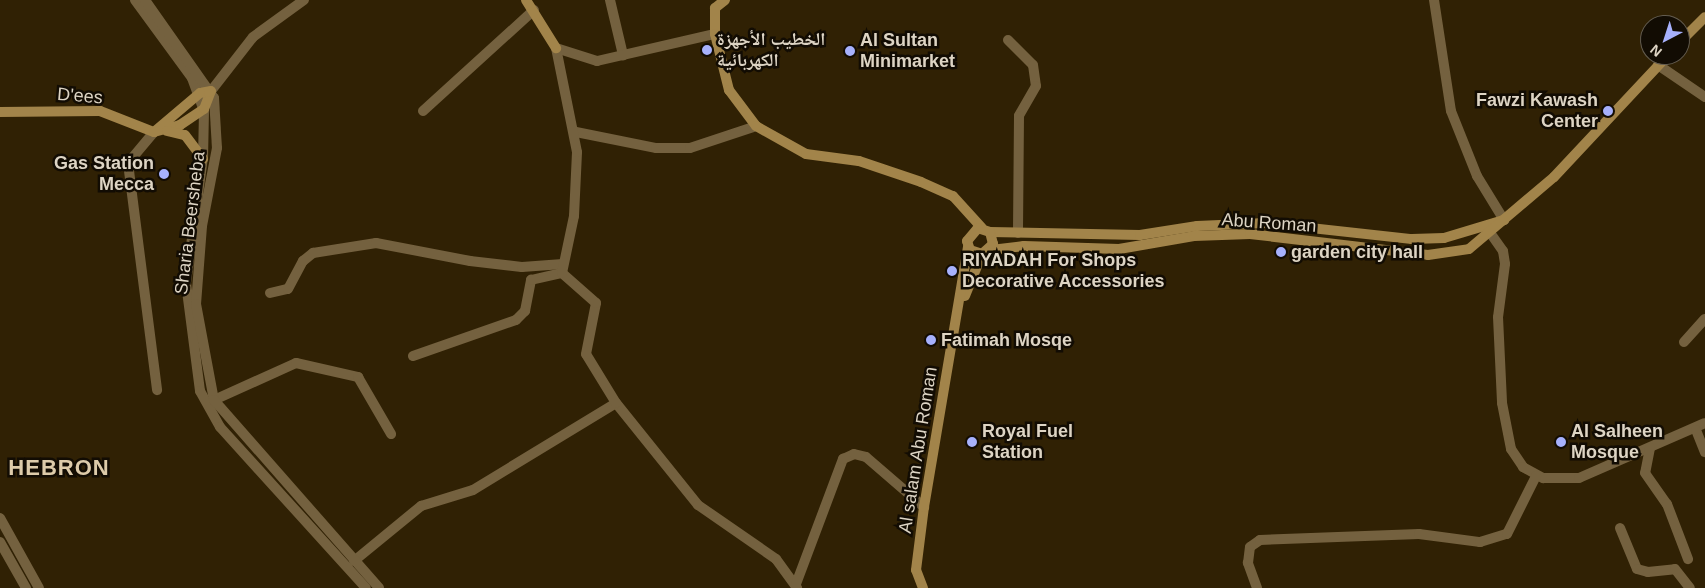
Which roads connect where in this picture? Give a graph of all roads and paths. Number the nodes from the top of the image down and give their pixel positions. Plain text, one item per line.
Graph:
1 (135, 0) edge
2 (145, 0) edge
3 (304, 0) edge
4 (526, 0) edge
5 (610, 0) edge
6 (725, 0) edge
7 (1434, 0) edge
8 (715, 4) edge
9 (534, 10) junction
10 (1705, 16) edge
11 (1690, 32) edge
12 (715, 34) junction
13 (1008, 40) dead end
14 (556, 48) junction
15 (623, 55) junction
16 (1658, 65) joint
17 (211, 91) junction
18 (200, 93) junction
19 (1705, 97) edge
20 (204, 109) junction
21 (422, 111) dead end
22 (0, 112) edge
23 (756, 126) junction
24 (166, 131) junction
25 (154, 132) junction
26 (576, 132) junction
27 (203, 159) junction
28 (953, 196) junction
29 (1504, 220) junction
30 (986, 230) junction
31 (970, 233) junction
32 (1018, 233) junction
33 (1491, 234) junction
34 (968, 246) junction
35 (986, 252) junction
36 (562, 269) junction
37 (270, 293) dead end
38 (957, 316) junction
39 (1705, 319) edge
40 (1684, 342) dead end
41 (413, 356) dead end
42 (157, 390) dead end
43 (214, 400) junction
44 (616, 403) junction
45 (1705, 423) edge
46 (1696, 430) junction
47 (392, 434) dead end
48 (1650, 448) junction
49 (1705, 452) edge
50 (1536, 476) junction
51 (924, 507) junction
52 (0, 518) edge
53 (1620, 528) dead end
54 (0, 542) edge
55 (1688, 559) dead end
56 (354, 561) junction
57 (796, 586) edge
58 (26, 588) edge
59 (39, 588) edge
60 (366, 588) edge
61 (379, 588) edge
62 (923, 588) edge
63 (1257, 588) edge
64 (1690, 588) edge

1 - 18 street, Sharia Beersheba
2 - 17 street, Sharia Beersheba
3 - 17 street
4 - 9 main road
5 - 15 street
6 - 8 main road
7 - 29 street
8 - 12 main road
9 - 14 main road
9 - 21 street
10 - 11 main road
12 - 15 street
12 - 23 main road
13 - 32 street
14 - 15 street
14 - 26 street
16 - 19 street
16 - 29 main road, Abu Roman
17 - 18 main road
17 - 20 main road
17 - 43 street, Sharia Beersheba
18 - 20 street, Sharia Beersheba
18 - 25 main road
20 - 24 main road, D'ees
20 - 27 street, Sharia Beersheba
22 - 25 main road, D'ees
23 - 26 street
23 - 28 main road
24 - 25 main road, D'ees
24 - 27 main road
25 - 42 street
26 - 36 street
27 - 60 street, Sharia Beersheba
28 - 30 main road
28 - 31 main road
29 - 32 main road, Abu Roman
29 - 33 main road, Abu Roman
30 - 31 main road
30 - 32 main road, Abu Roman
30 - 35 main road
31 - 34 main road
33 - 35 main road, Abu Roman
33 - 50 street
34 - 35 main road
34 - 38 main road
35 - 38 main road
36 - 37 street
36 - 41 street
36 - 44 street
38 - 51 main road, Al salam Abu Roman
39 - 40 street
43 - 47 street
43 - 56 street
44 - 56 street
44 - 57 street
45 - 46 street
46 - 48 street
46 - 49 street
48 - 50 street
48 - 55 street
50 - 63 street
51 - 57 street
51 - 62 main road, Al salam Abu Roman
52 - 59 street
53 - 64 street
54 - 58 street
56 - 61 street

